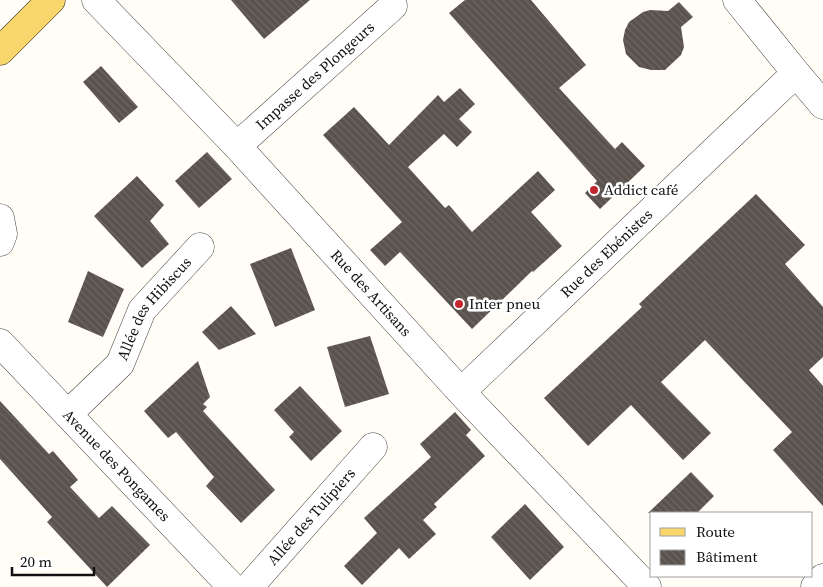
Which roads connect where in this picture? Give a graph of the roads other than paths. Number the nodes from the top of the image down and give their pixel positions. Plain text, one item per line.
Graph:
1 (50, 0) edge
2 (96, 0) edge
3 (737, 0) edge
4 (393, 6) dead end
5 (0, 51) edge
6 (796, 73) junction
7 (823, 105) edge
8 (237, 146) junction
9 (0, 218) edge
10 (0, 242) edge
11 (200, 247) dead end
12 (0, 343) edge
13 (461, 392) junction
14 (68, 414) junction
15 (373, 447) dead end
16 (823, 578) edge
17 (232, 587) edge
18 (249, 587) edge
19 (647, 587) edge
20 (815, 587) edge

1 - 5 main road
2 - 8 street, Rue des Artisans
3 - 6 street
4 - 8 street, Impasse des Plongeurs
6 - 7 street
6 - 13 street, Rue des Ebénistes
8 - 13 street, Rue des Artisans
9 - 10 street
11 - 14 street, Allée des Hibiscus
12 - 14 street, Avenue des Pongames
13 - 19 street, Rue des Artisans
14 - 17 street, Avenue des Pongames
15 - 18 street, Allée des Tulipiers
16 - 20 street

